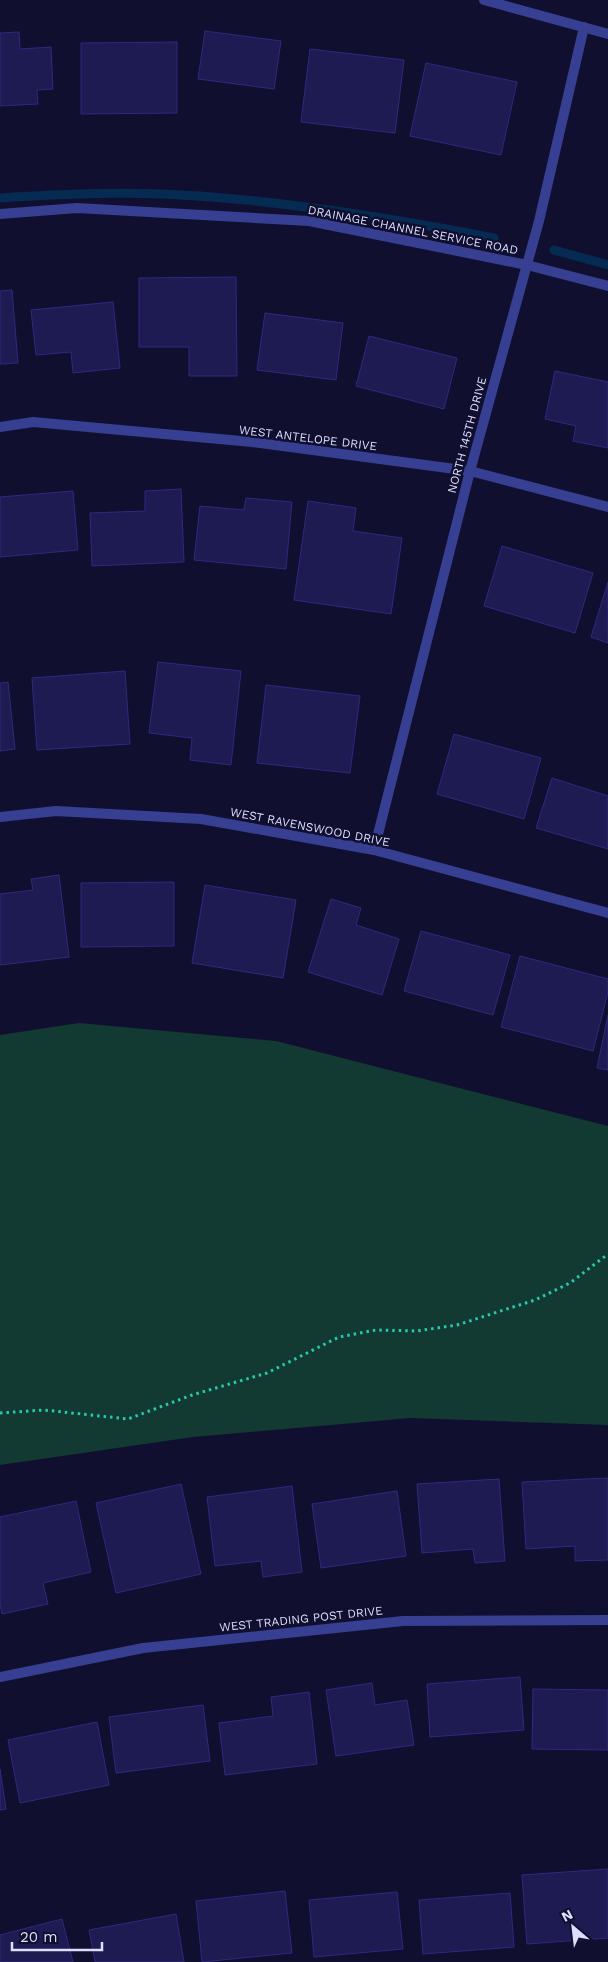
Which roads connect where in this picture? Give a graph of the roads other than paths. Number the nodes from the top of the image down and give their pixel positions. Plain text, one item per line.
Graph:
1 (484, 0) edge
2 (584, 27) junction
3 (608, 34) edge
4 (0, 214) edge
5 (526, 265) junction
6 (608, 286) edge
7 (0, 427) edge
8 (470, 471) junction
9 (608, 507) edge
10 (0, 817) edge
11 (374, 850) junction
12 (608, 913) edge
13 (608, 1620) edge
14 (0, 1677) edge

1 - 2 street
2 - 3 street
2 - 5 street, NORTH 145TH DRIVE
4 - 5 street, DRAINAGE CHANNEL SERVICE ROAD
5 - 6 street, DRAINAGE CHANNEL SERVICE ROAD
5 - 8 street, NORTH 145TH DRIVE
7 - 8 street, WEST ANTELOPE DRIVE
8 - 9 street, WEST ANTELOPE DRIVE
8 - 11 street, NORTH 145TH DRIVE
10 - 11 street, WEST RAVENSWOOD DRIVE
11 - 12 street, WEST RAVENSWOOD DRIVE
13 - 14 street, WEST TRADING POST DRIVE

